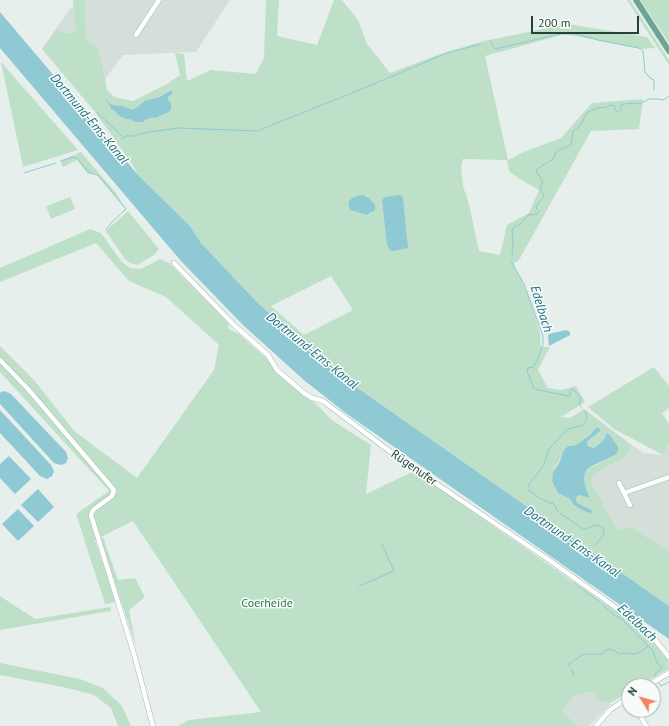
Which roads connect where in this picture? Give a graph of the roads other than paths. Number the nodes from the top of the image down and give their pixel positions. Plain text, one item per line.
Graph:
1 (159, 0) edge
2 (636, 0) edge
3 (136, 36) dead end
4 (669, 51) edge
5 (174, 263) dead end
6 (0, 360) edge
7 (669, 477) edge
8 (619, 483) dead end
9 (624, 493) junction
10 (630, 505) dead end
11 (669, 657) edge
12 (621, 702) edge
13 (153, 726) edge
14 (596, 726) edge

1 - 3 street
2 - 4 main road
5 - 11 street, Rügenufer
6 - 13 street
7 - 9 street
8 - 9 street
9 - 10 street
12 - 14 street

